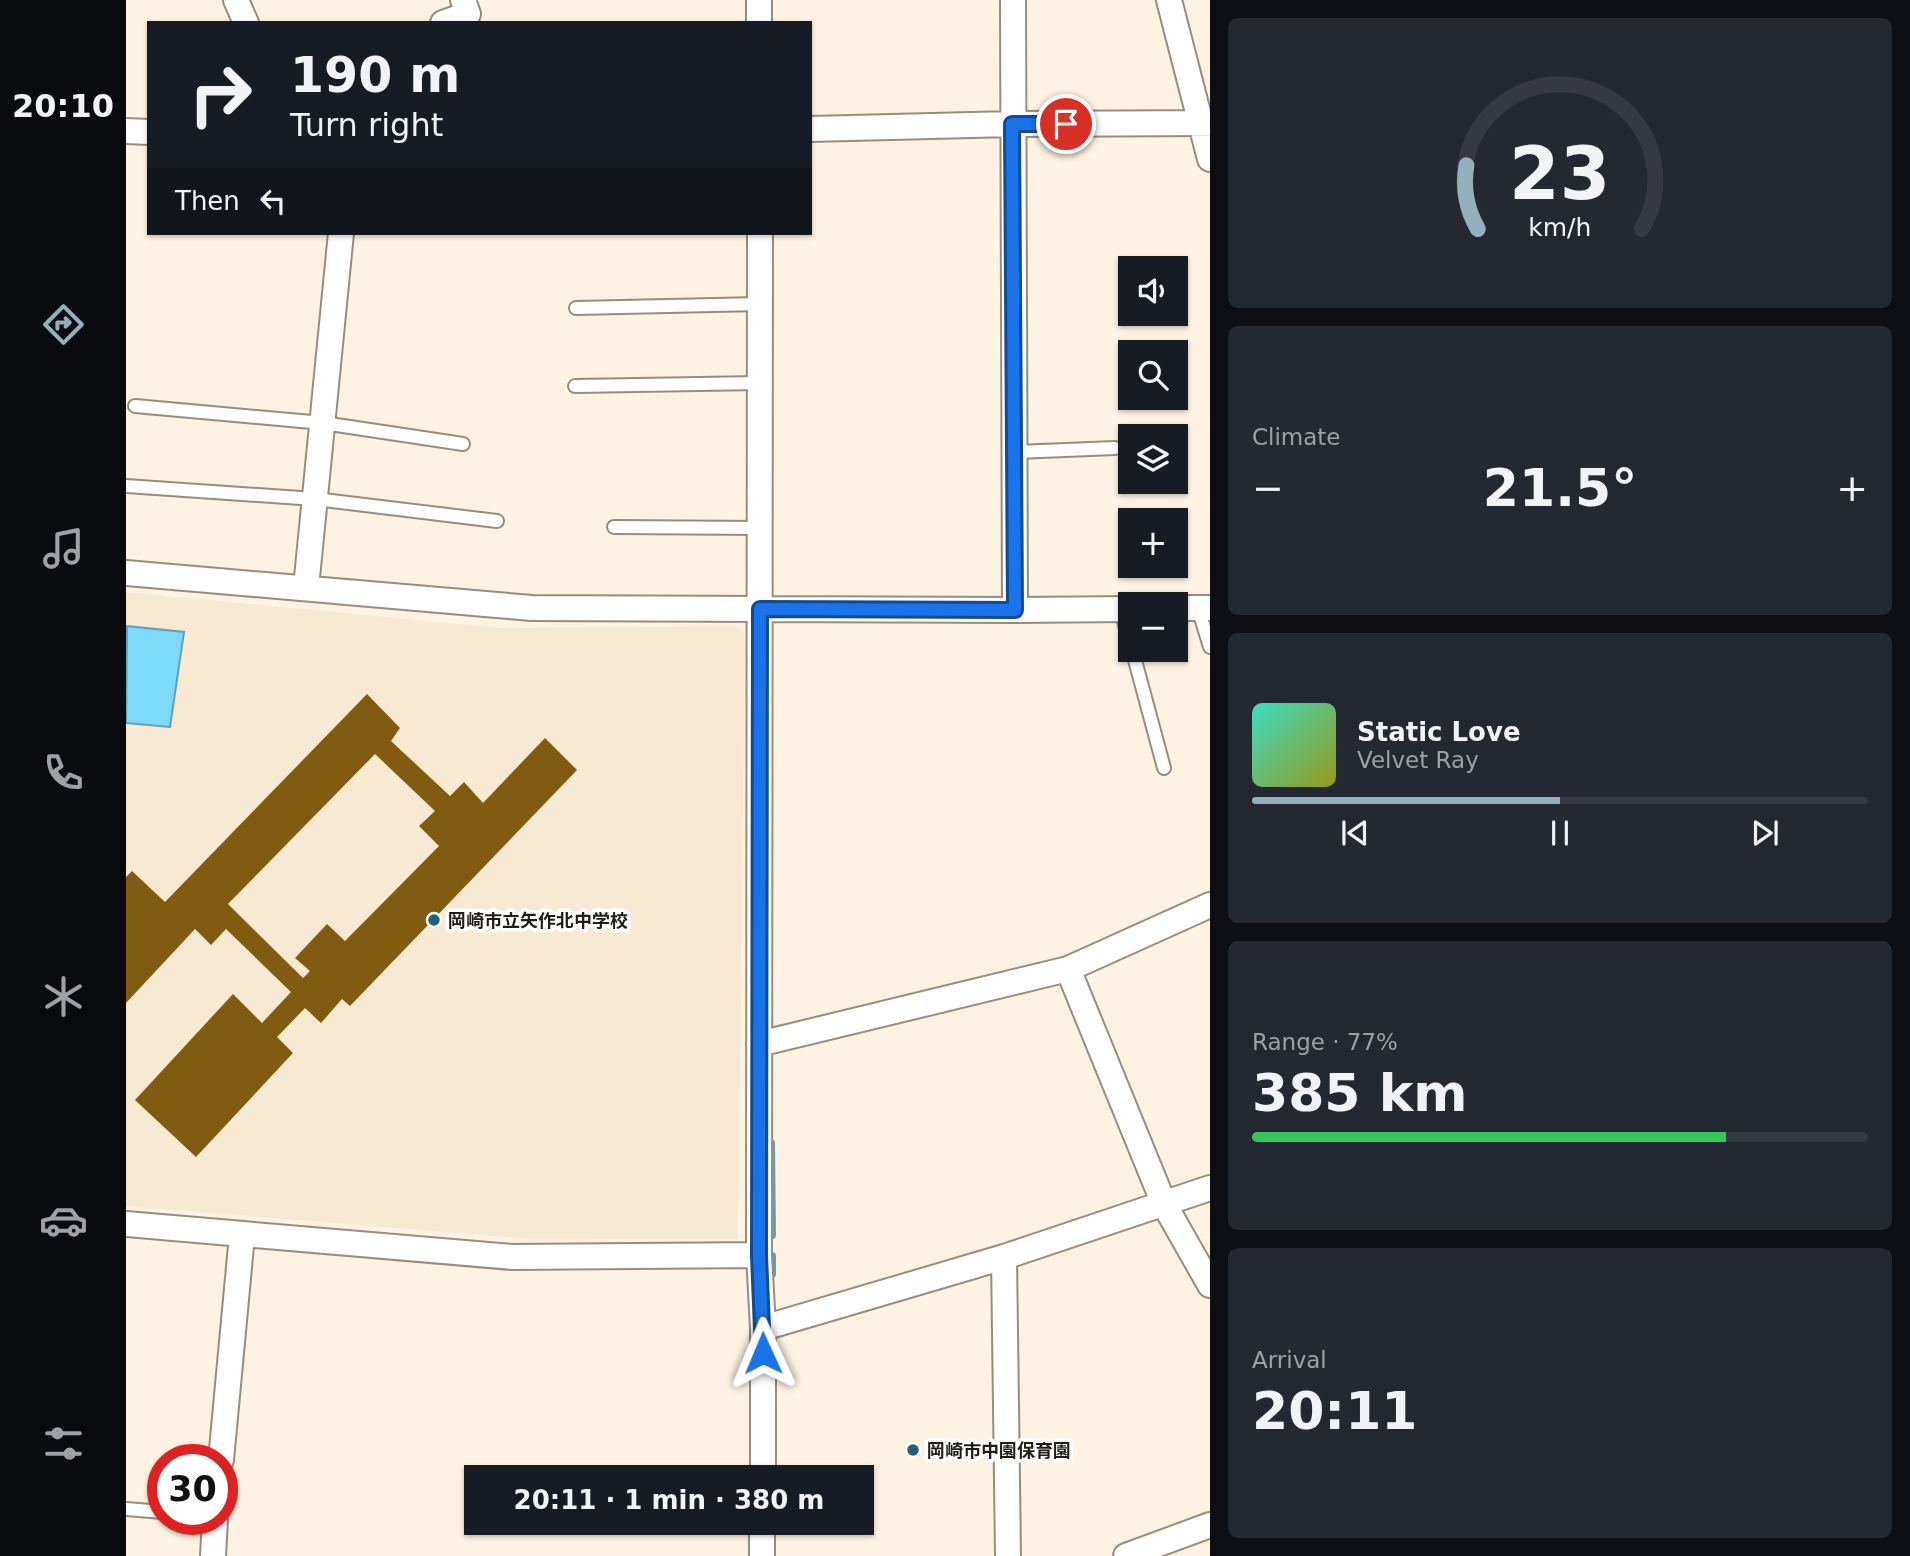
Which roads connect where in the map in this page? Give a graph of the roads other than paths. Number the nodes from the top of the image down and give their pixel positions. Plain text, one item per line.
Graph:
1 (236, 0) edge
2 (463, 0) edge
3 (759, 0) edge
4 (1013, 0) edge
5 (1169, 0) edge
6 (245, 21) edge
7 (449, 21) edge
8 (759, 21) edge
9 (1206, 123) edge
10 (1012, 124) junction
11 (812, 129) edge
12 (126, 131) edge
13 (147, 132) edge
14 (1210, 159) edge
15 (341, 235) edge
16 (760, 235) edge
17 (760, 304) junction
18 (576, 307) dead end
19 (760, 383) junction
20 (575, 386) dead end
21 (135, 406) dead end
22 (323, 423) junction
23 (463, 444) dead end
24 (1115, 448) dead end
25 (1014, 452) junction
26 (126, 486) edge
27 (315, 499) junction
28 (497, 521) dead end
29 (614, 527) dead end
30 (760, 528) junction
31 (126, 573) edge
32 (306, 588) junction
33 (1195, 608) edge
34 (760, 609) junction
35 (1118, 609) edge
36 (1015, 610) junction
37 (1210, 647) edge
38 (1135, 662) edge
39 (1164, 768) dead end
40 (1210, 905) edge
41 (1068, 969) junction
42 (759, 1044) junction
43 (1210, 1188) edge
44 (1164, 1204) junction
45 (126, 1224) edge
46 (242, 1235) junction
47 (759, 1255) junction
48 (1004, 1257) junction
49 (1210, 1285) edge
50 (763, 1328) junction
51 (222, 1444) edge
52 (762, 1465) edge
53 (126, 1509) edge
54 (147, 1511) edge
55 (1210, 1525) edge
56 (214, 1535) edge
57 (762, 1535) edge
58 (213, 1556) edge
59 (762, 1556) edge
60 (1008, 1556) edge
61 (1126, 1556) edge

1 - 6 street
2 - 7 street
3 - 8 street
4 - 10 street
5 - 9 street
9 - 10 street
9 - 14 street
10 - 11 street
10 - 25 street
12 - 13 street
15 - 22 street
16 - 17 street
17 - 18 lane
17 - 19 street
19 - 20 lane
19 - 30 street
21 - 22 lane
22 - 23 lane
22 - 27 street
24 - 25 lane
25 - 36 street
26 - 27 lane
27 - 28 lane
27 - 32 street
29 - 30 lane
30 - 34 street
31 - 32 street
32 - 34 street
33 - 37 lane
34 - 36 street
34 - 42 street
35 - 36 street
38 - 39 lane
40 - 41 street
41 - 42 street
41 - 44 street
42 - 47 street
43 - 44 street
44 - 48 street
44 - 49 street
45 - 46 street
46 - 47 street
46 - 51 street
47 - 50 street
48 - 50 street
48 - 60 street
50 - 52 street
53 - 54 lane
55 - 61 street
56 - 58 street
57 - 59 street

